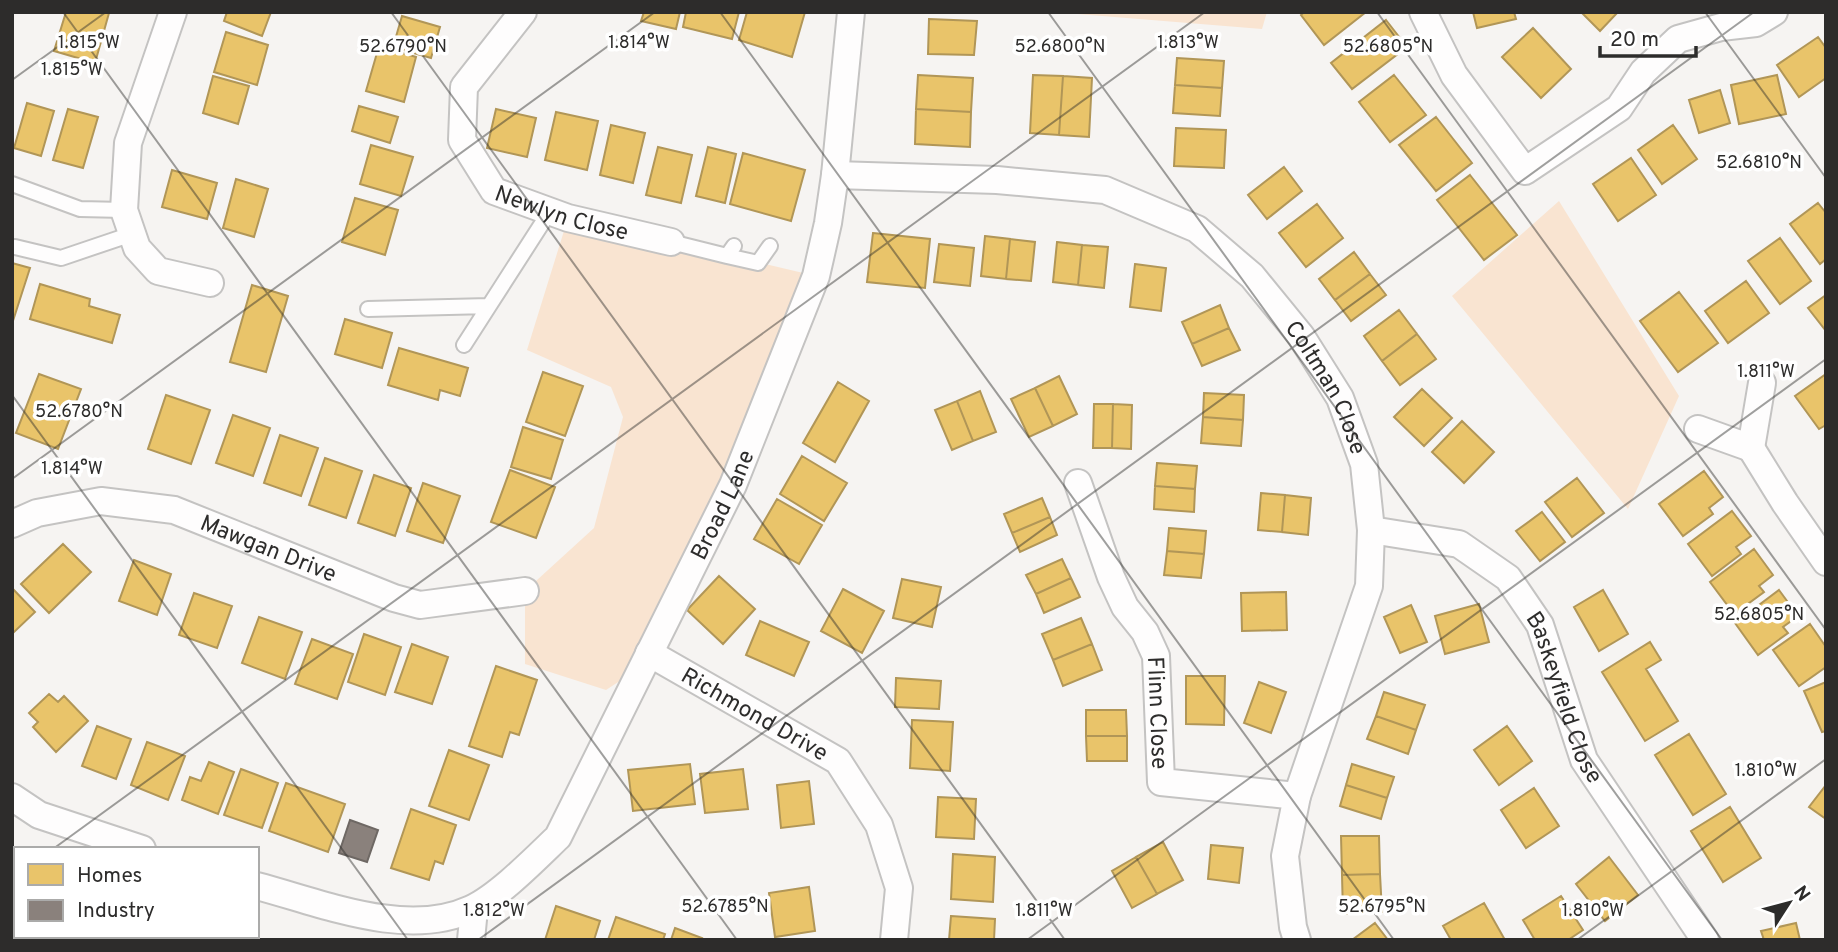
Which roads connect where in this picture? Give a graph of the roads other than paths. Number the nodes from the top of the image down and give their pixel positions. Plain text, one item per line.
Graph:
1 (173, 12) edge
2 (523, 12) edge
3 (851, 12) edge
4 (1423, 12) edge
5 (1774, 12) edge
6 (835, 175) junction
7 (12, 184) edge
8 (550, 211) junction
9 (128, 222) junction
10 (671, 242) joint
11 (770, 246) dead end
12 (15, 247) dead end
13 (210, 283) dead end
14 (489, 306) junction
15 (368, 309) dead end
16 (464, 345) dead end
17 (1762, 383) dead end
18 (1698, 429) dead end
19 (1751, 448) junction
20 (1078, 483) dead end
21 (12, 524) edge
22 (1371, 530) junction
23 (1826, 562) edge
24 (526, 591) dead end
25 (649, 653) junction
26 (1297, 796) junction
27 (12, 797) edge
28 (136, 847) edge
29 (259, 887) edge
30 (474, 909) junction
31 (471, 940) edge
32 (894, 940) edge
33 (1297, 940) edge
34 (1705, 940) edge

1 - 9 street
2 - 8 street, Newlyn Close
3 - 6 street, Broad Lane
4 - 5 street
6 - 22 street, Coltman Close
6 - 25 street, Broad Lane
7 - 9 lane
8 - 10 street, Newlyn Close
8 - 14 lane
9 - 12 lane
9 - 13 street
10 - 11 lane
14 - 15 lane
14 - 16 lane
17 - 19 street
18 - 19 street
19 - 23 street
20 - 26 street, Flinn Close
21 - 24 street, Mawgan Drive
22 - 26 street, Coltman Close
22 - 34 street, Baskeyfield Close
25 - 30 street, Broad Lane
25 - 32 street, Richmond Drive
26 - 33 street, Coltman Close
27 - 28 street
29 - 30 street
30 - 31 street

